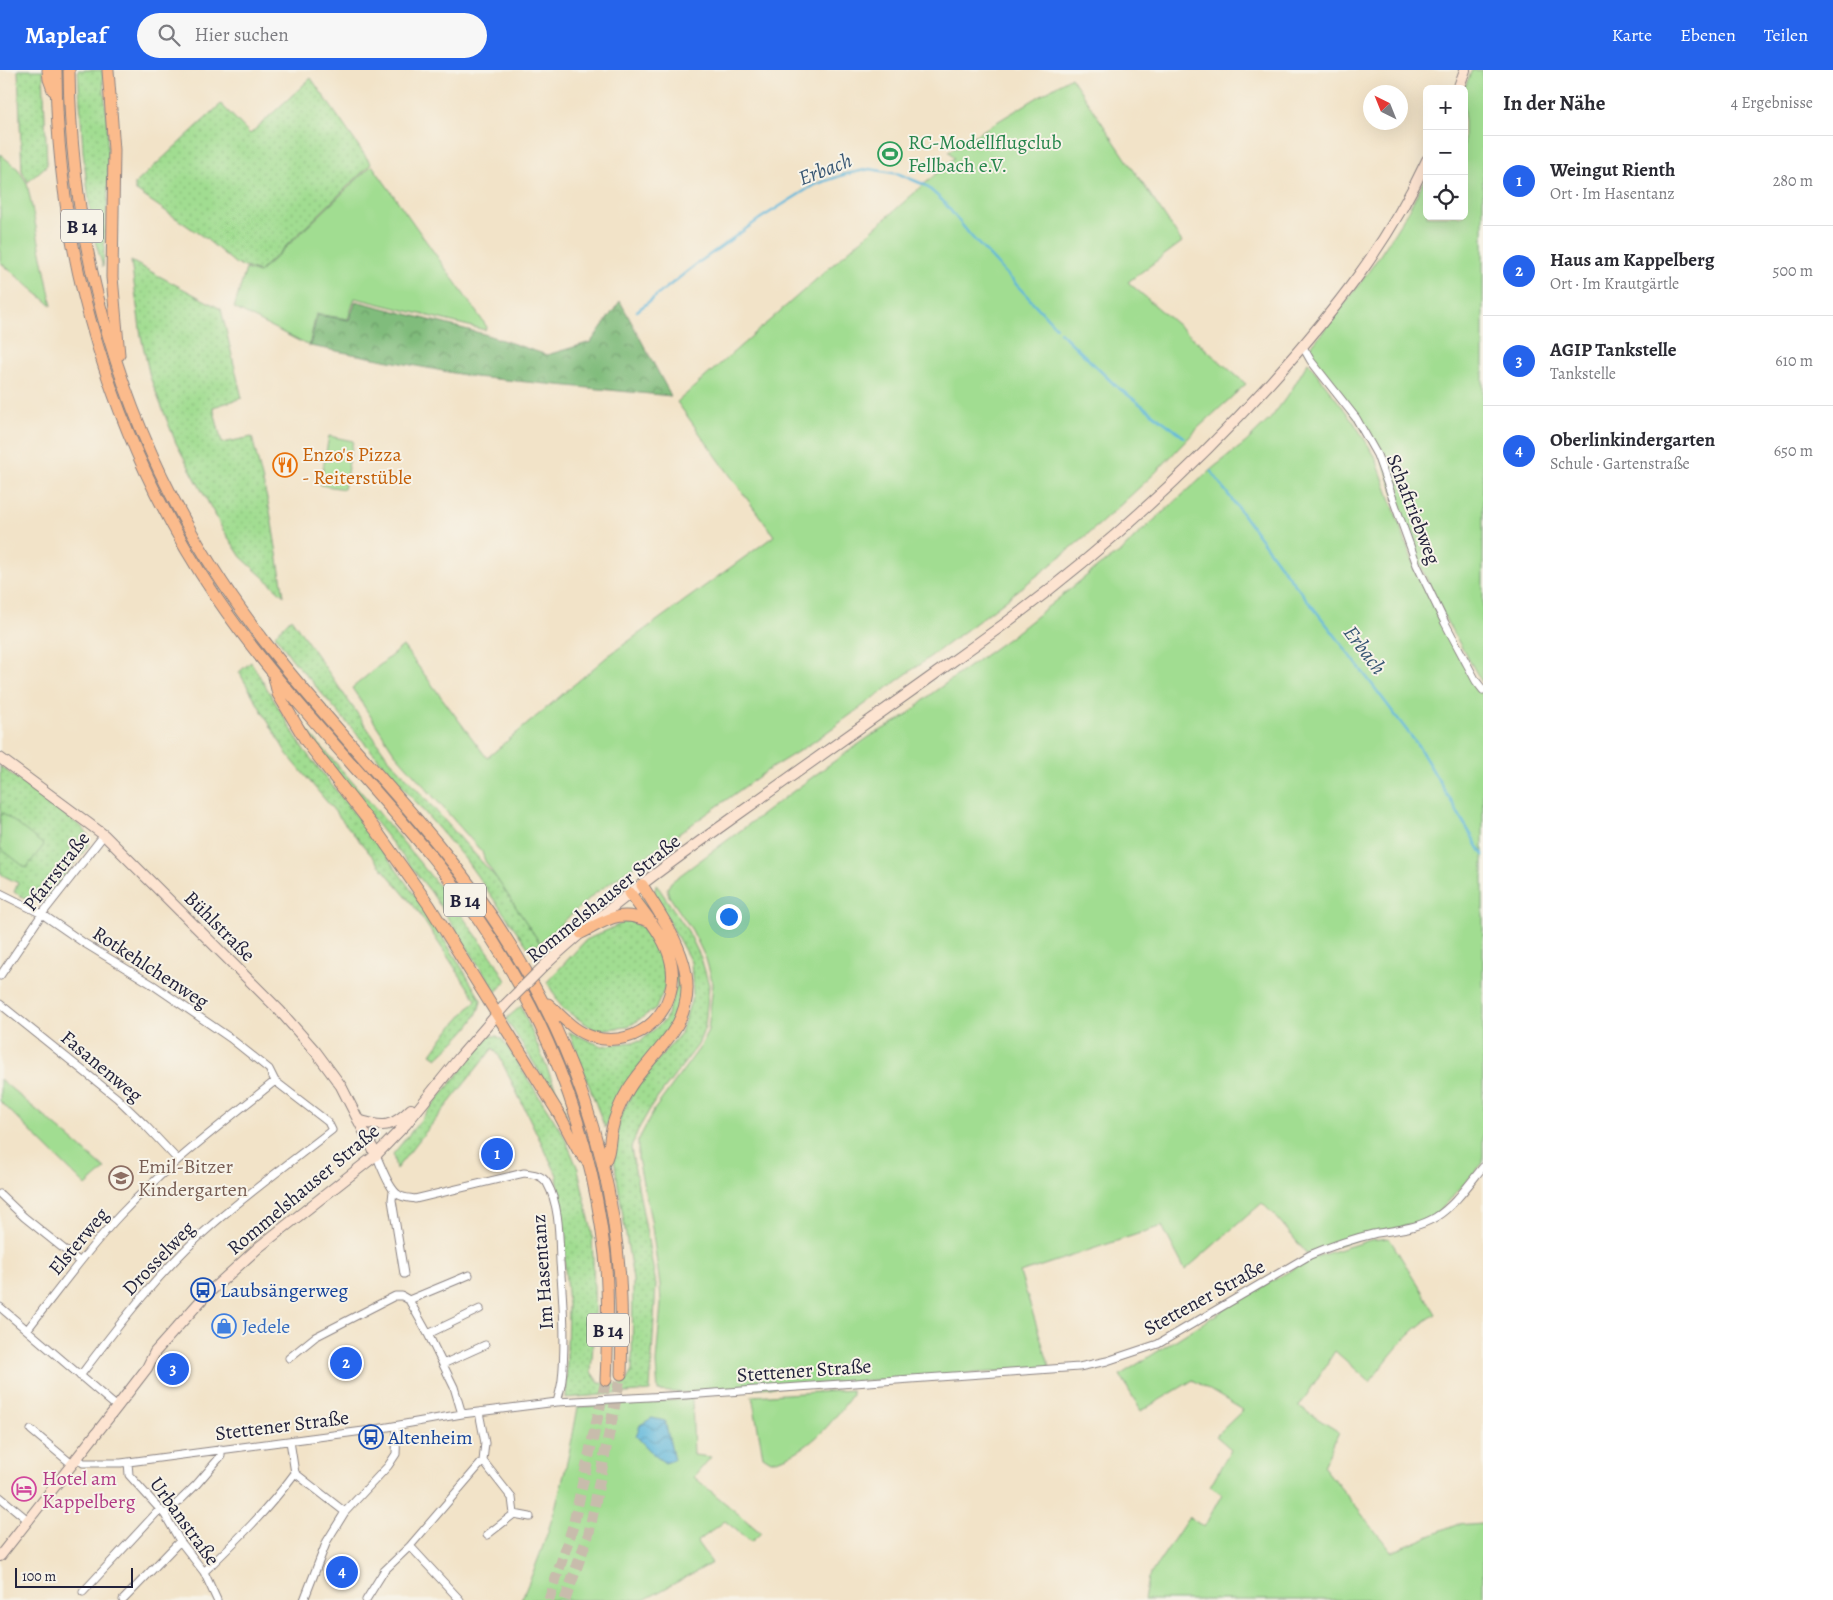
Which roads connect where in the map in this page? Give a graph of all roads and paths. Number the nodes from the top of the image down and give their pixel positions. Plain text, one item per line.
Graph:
1 (48, 70) edge
2 (56, 70) edge
3 (69, 70) edge
4 (108, 70) edge
5 (1466, 70) edge
6 (1460, 85) edge
7 (56, 96) junction
8 (1423, 168) edge
9 (1303, 347) junction
10 (121, 377) junction
11 (274, 675) junction
12 (1483, 690) edge
13 (0, 758) edge
14 (104, 835) junction
15 (642, 884) junction
16 (0, 893) edge
17 (630, 894) junction
18 (42, 914) junction
19 (649, 921) junction
20 (581, 933) junction
21 (0, 976) edge
22 (542, 999) junction
23 (0, 1004) edge
24 (496, 1015) junction
25 (444, 1076) junction
26 (275, 1081) junction
27 (358, 1120) junction
28 (376, 1155) junction
29 (177, 1160) junction
30 (590, 1164) junction
31 (603, 1165) junction
32 (1483, 1167) edge
33 (393, 1191) junction
34 (0, 1194) edge
35 (80, 1262) junction
36 (404, 1274) dead end
37 (469, 1275) dead end
38 (409, 1300) junction
39 (0, 1307) edge
40 (480, 1309) dead end
41 (27, 1330) junction
42 (428, 1334) junction
43 (484, 1345) dead end
44 (289, 1358) dead end
45 (443, 1364) junction
46 (621, 1374) tunnel mouth
47 (80, 1376) junction
48 (606, 1380) tunnel mouth
49 (557, 1402) junction
50 (117, 1407) junction
51 (480, 1412) junction
52 (462, 1414) junction
53 (398, 1426) junction
54 (31, 1430) dead end
55 (290, 1441) junction
56 (221, 1449) junction
57 (75, 1461) junction
58 (483, 1461) junction
59 (128, 1462) junction
60 (295, 1473) junction
61 (0, 1497) edge
62 (162, 1512) junction
63 (345, 1512) junction
64 (514, 1514) junction
65 (530, 1517) dead end
66 (29, 1521) junction
67 (488, 1535) dead end
68 (180, 1540) junction
69 (410, 1546) junction
70 (0, 1556) edge
71 (204, 1572) junction
72 (83, 1592) dead end
73 (123, 1600) edge
74 (217, 1600) edge
75 (304, 1600) edge
76 (366, 1600) edge
77 (460, 1600) edge

1 - 7 highway
2 - 7 highway, B 14
3 - 10 highway, B 14
4 - 10 highway
5 - 6 main road
7 - 11 highway, B 14
8 - 9 main road, Rommelshauser Straße
9 - 12 street, Schaftriebweg
9 - 15 main road, Rommelshauser Straße
10 - 22 highway, B 14
11 - 24 highway
11 - 30 highway, B 14
13 - 14 main road, Bühlstraße
14 - 18 street, Pfarrstraße
14 - 27 main road, Bühlstraße
15 - 17 main road, Rommelshauser Straße
15 - 31 highway
16 - 18 street, Rotkehlchenweg
17 - 19 highway, B 14
17 - 20 main road, Rommelshauser Straße
18 - 21 street, Pfarrstraße
18 - 26 street, Rotkehlchenweg
19 - 20 highway
19 - 22 highway, B 14
20 - 24 main road, Rommelshauser Straße, bridge
22 - 31 highway, B 14
23 - 29 street, Fasanenweg
24 - 25 main road, Rommelshauser Straße
24 - 30 highway
25 - 27 main road
25 - 28 main road, Rommelshauser Straße
26 - 29 street, Elsterweg
26 - 47 street, Drosselweg
27 - 28 main road, Bühlstraße
28 - 33 street
28 - 50 main road, Rommelshauser Straße
29 - 35 street, Elsterweg
30 - 48 highway, B 14
31 - 46 highway, B 14
32 - 49 street, Stettener Straße
33 - 36 street
33 - 49 street, Im Hasentanz
34 - 35 street
35 - 41 street, Elsterweg
37 - 38 street
38 - 42 street
38 - 44 street
39 - 41 street
40 - 42 street
41 - 47 street
42 - 45 street
43 - 45 street
45 - 52 street
47 - 50 street
49 - 51 street, Stettener Straße
50 - 57 main road, Rommelshauser Straße
51 - 52 street, Stettener Straße
51 - 58 street
52 - 53 street, Stettener Straße
53 - 55 street, Stettener Straße
53 - 63 street
54 - 57 street
55 - 56 street, Stettener Straße
55 - 60 street
56 - 59 street, Stettener Straße
56 - 62 street
57 - 59 street, Stettener Straße
57 - 66 main road, Rommelshauser Straße
58 - 64 street
58 - 69 street
59 - 62 street, Urbanstraße
60 - 63 street
60 - 71 street
61 - 66 street
62 - 68 street, Urbanstraße
62 - 72 street
63 - 75 street
64 - 65 street
64 - 67 street
66 - 70 main road, Rommelshauser Straße
68 - 71 street, Urbanstraße
68 - 73 street
69 - 76 street
69 - 77 street
71 - 74 street, Urbanstraße

